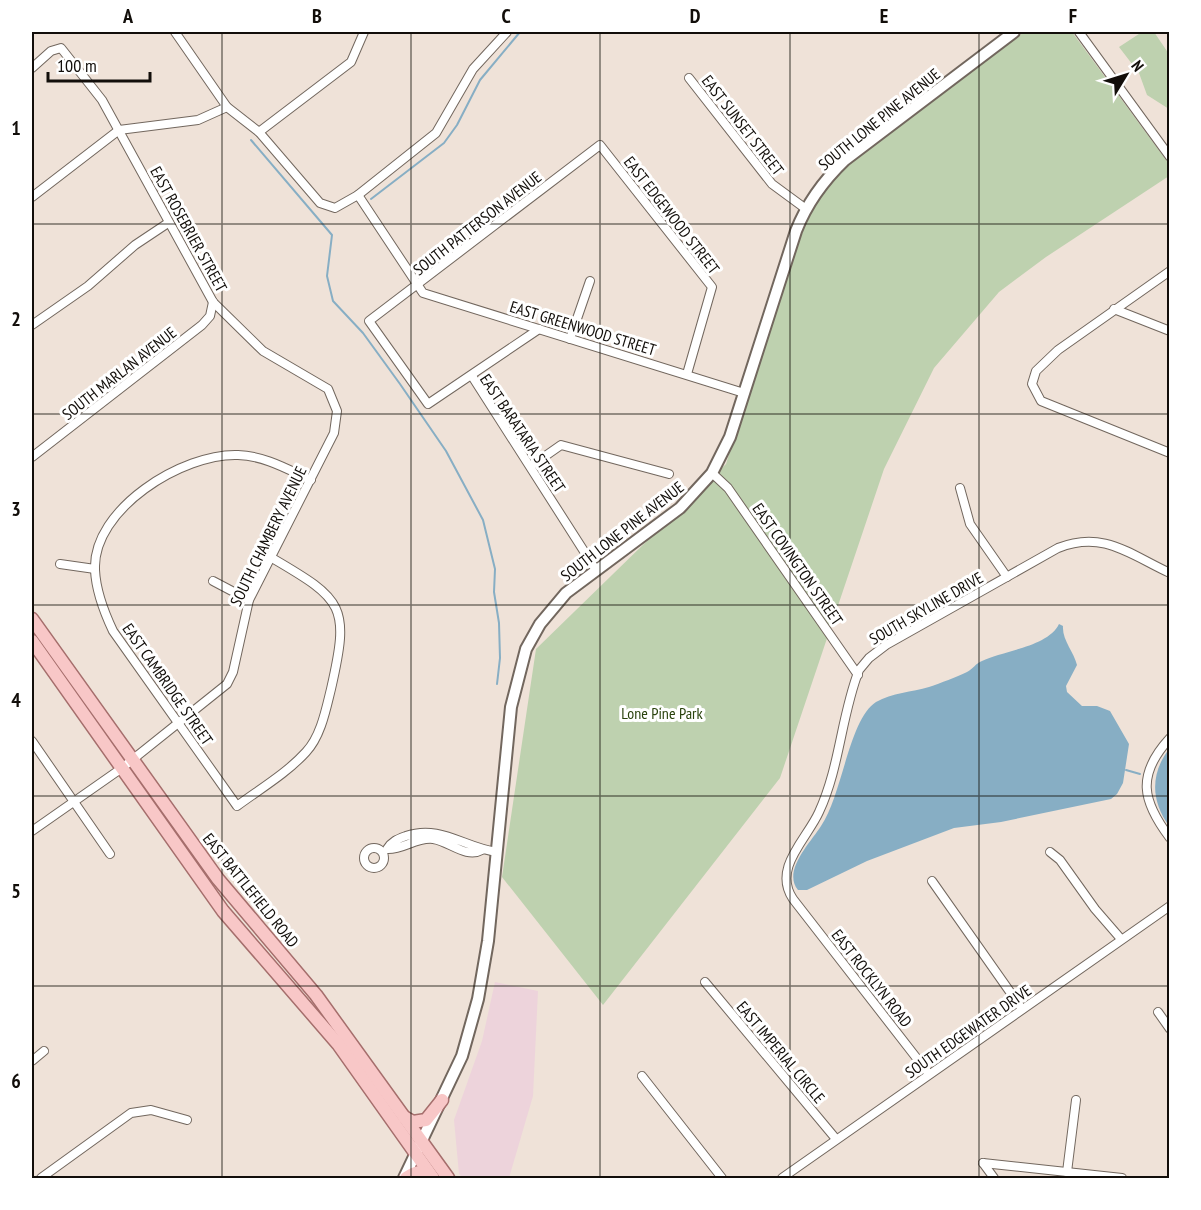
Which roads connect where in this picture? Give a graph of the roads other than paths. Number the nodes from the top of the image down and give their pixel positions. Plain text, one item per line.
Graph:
1 (175, 32) edge
2 (364, 32) edge
3 (507, 32) edge
4 (1014, 32) edge
5 (1079, 32) edge
6 (32, 69) edge
7 (688, 78) dead end
8 (227, 107) junction
9 (119, 130) junction
10 (259, 132) junction
11 (600, 145) joint
12 (1170, 157) edge
13 (358, 195) junction
14 (32, 197) edge
15 (806, 209) junction
16 (168, 223) junction
17 (1170, 271) edge
18 (590, 281) dead end
19 (418, 286) junction
20 (213, 302) junction
21 (1114, 309) junction
22 (369, 321) joint
23 (32, 325) edge
24 (539, 329) junction
25 (1170, 331) edge
26 (570, 339) junction
27 (687, 374) junction
28 (472, 376) junction
29 (328, 389) joint
30 (744, 393) junction
31 (1170, 453) edge
32 (32, 457) edge
33 (531, 466) junction
34 (712, 473) junction
35 (669, 474) dead end
36 (311, 480) junction
37 (960, 488) dead end
38 (272, 558) junction
39 (60, 564) dead end
40 (95, 569) junction
41 (596, 570) junction
42 (1170, 573) edge
43 (1007, 577) junction
44 (213, 581) dead end
45 (249, 600) junction
46 (32, 619) edge
47 (32, 641) edge
48 (858, 675) junction
49 (178, 723) junction
50 (1170, 738) edge
51 (32, 741) edge
52 (126, 764) junction
53 (74, 801) junction
54 (32, 831) edge
55 (1170, 838) edge
56 (384, 850) dead end
57 (497, 852) junction
58 (1050, 852) dead end
59 (110, 854) dead end
60 (932, 881) dead end
61 (793, 899) joint
62 (1170, 906) edge
63 (1121, 939) junction
64 (705, 982) dead end
65 (1022, 1009) junction
66 (1158, 1012) dead end
67 (1170, 1029) edge
68 (44, 1051) dead end
69 (32, 1061) edge
70 (929, 1074) junction
71 (642, 1076) dead end
72 (442, 1100) junction
73 (1076, 1100) dead end
74 (401, 1114) junction
75 (187, 1120) dead end
76 (836, 1139) junction
77 (419, 1150) junction
78 (1067, 1172) junction
79 (41, 1179) edge
80 (405, 1179) edge
81 (432, 1179) edge
82 (448, 1179) edge
83 (722, 1179) edge
84 (782, 1179) edge
85 (994, 1179) edge
86 (1122, 1179) edge

1 - 8 street
2 - 10 street
3 - 13 street
4 - 15 main road, SOUTH LONE PINE AVENUE
5 - 12 street
6 - 9 street, EAST ROSEBRIER STREET
7 - 15 street, EAST SUNSET STREET
8 - 9 street
8 - 10 street
9 - 14 street
9 - 16 street, EAST ROSEBRIER STREET
10 - 13 street
11 - 19 street, SOUTH PATTERSON AVENUE
11 - 27 street, EAST EDGEWOOD STREET
13 - 19 street
15 - 30 main road, SOUTH LONE PINE AVENUE
16 - 20 street, EAST ROSEBRIER STREET
16 - 23 street
17 - 21 street
18 - 26 street
19 - 22 street, SOUTH PATTERSON AVENUE
19 - 24 street, EAST GREENWOOD STREET
20 - 29 street, EAST ROSEBRIER STREET
20 - 32 street, SOUTH MARLAN AVENUE
21 - 25 street
21 - 31 street
22 - 28 street, EAST BARATARIA STREET
24 - 26 street, EAST GREENWOOD STREET
24 - 28 street
26 - 27 street, EAST GREENWOOD STREET
27 - 30 street, EAST GREENWOOD STREET
28 - 33 street, EAST BARATARIA STREET
29 - 36 street, SOUTH CHAMBERY AVENUE
30 - 34 main road, SOUTH LONE PINE AVENUE
33 - 35 street
33 - 41 street, EAST BARATARIA STREET
34 - 41 main road, SOUTH LONE PINE AVENUE
34 - 48 street, EAST COVINGTON STREET
36 - 38 street, SOUTH CHAMBERY AVENUE
36 - 40 street
37 - 43 street
38 - 45 street, SOUTH CHAMBERY AVENUE
38 - 49 street, EAST CAMBRIDGE STREET
39 - 40 street
40 - 49 street, EAST CAMBRIDGE STREET
41 - 57 main road, SOUTH LONE PINE AVENUE
42 - 43 street, SOUTH SKYLINE DRIVE
43 - 48 street, SOUTH SKYLINE DRIVE
44 - 45 street
45 - 49 street, SOUTH CHAMBERY AVENUE
46 - 52 main road, EAST BATTLEFIELD ROAD
47 - 52 main road, EAST BATTLEFIELD ROAD
48 - 61 street, SOUTH SKYLINE DRIVE
49 - 52 street, SOUTH CHAMBERY AVENUE
50 - 55 street
51 - 53 street
52 - 53 street, SOUTH CHAMBERY AVENUE
52 - 74 main road, EAST BATTLEFIELD ROAD
52 - 77 main road, EAST BATTLEFIELD ROAD
53 - 54 street, SOUTH CHAMBERY AVENUE
53 - 59 street
56 - 57 street
57 - 72 main road, SOUTH LONE PINE AVENUE
58 - 63 street
60 - 65 street
61 - 70 street, EAST ROCKLYN ROAD
62 - 63 street, SOUTH EDGEWATER DRIVE
63 - 65 street, SOUTH EDGEWATER DRIVE
64 - 76 street, EAST IMPERIAL CIRCLE
65 - 70 street, SOUTH EDGEWATER DRIVE
66 - 67 street
68 - 69 street
70 - 76 street, SOUTH EDGEWATER DRIVE
71 - 83 street
72 - 74 main road
72 - 77 main road, SOUTH LONE PINE AVENUE
73 - 78 street
74 - 77 main road, EAST BATTLEFIELD ROAD
75 - 79 street
76 - 84 street, SOUTH EDGEWATER DRIVE
77 - 80 main road, SOUTH LONE PINE AVENUE
77 - 81 main road, EAST BATTLEFIELD ROAD
77 - 82 main road, EAST BATTLEFIELD ROAD
78 - 85 street
78 - 86 street
80 - 81 main road

